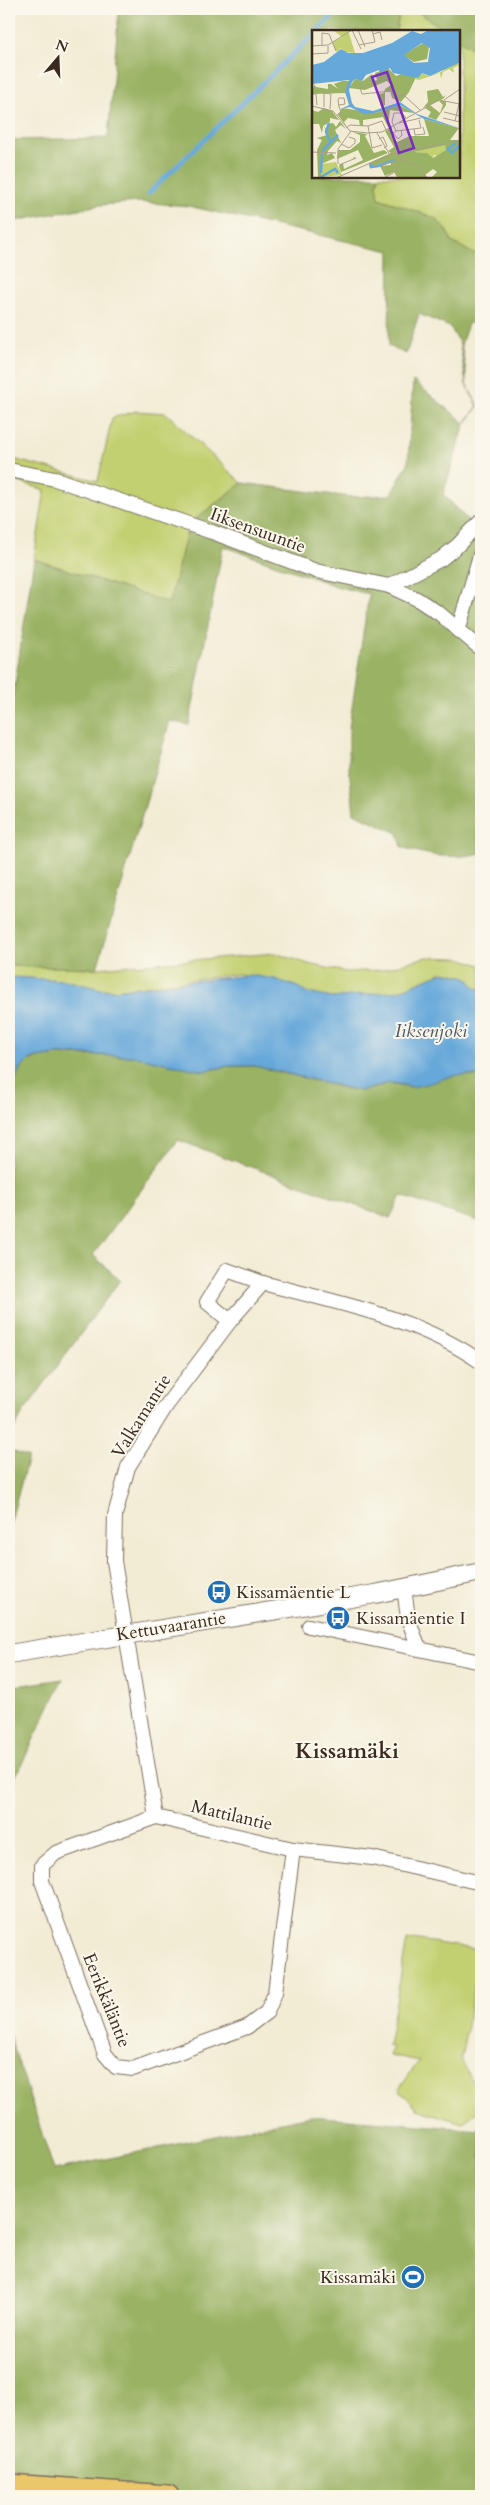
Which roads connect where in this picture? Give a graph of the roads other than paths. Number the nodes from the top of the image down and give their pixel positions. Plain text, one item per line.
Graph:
1 (9, 470) edge
2 (481, 521) edge
3 (481, 552) edge
4 (389, 586) junction
5 (458, 631) junction
6 (481, 649) edge
7 (263, 1283) junction
8 (230, 1321) junction
9 (481, 1362) edge
10 (481, 1572) edge
11 (404, 1588) junction
12 (309, 1626) dead end
13 (125, 1633) junction
14 (419, 1649) junction
15 (9, 1654) edge
16 (481, 1662) edge
17 (156, 1816) junction
18 (293, 1848) junction
19 (481, 1883) edge
20 (9, 2485) edge
21 (168, 2496) edge

1 - 4 street, Iiksensuuntie
2 - 4 street
3 - 5 street
4 - 5 street, Iiksensuuntie
5 - 6 street, Iiksensuuntie
7 - 8 street, Valkamantie
7 - 8 street
7 - 9 street
8 - 13 street, Valkamantie
10 - 11 street, Kettuvaarantie
11 - 13 street, Kettuvaarantie
11 - 14 street
12 - 14 street
13 - 15 street, Kettuvaarantie
13 - 17 street
14 - 16 street
17 - 18 street, Mattilantie
17 - 18 street, Eerikkäläntie
18 - 19 street, Mattilantie
20 - 21 main road

